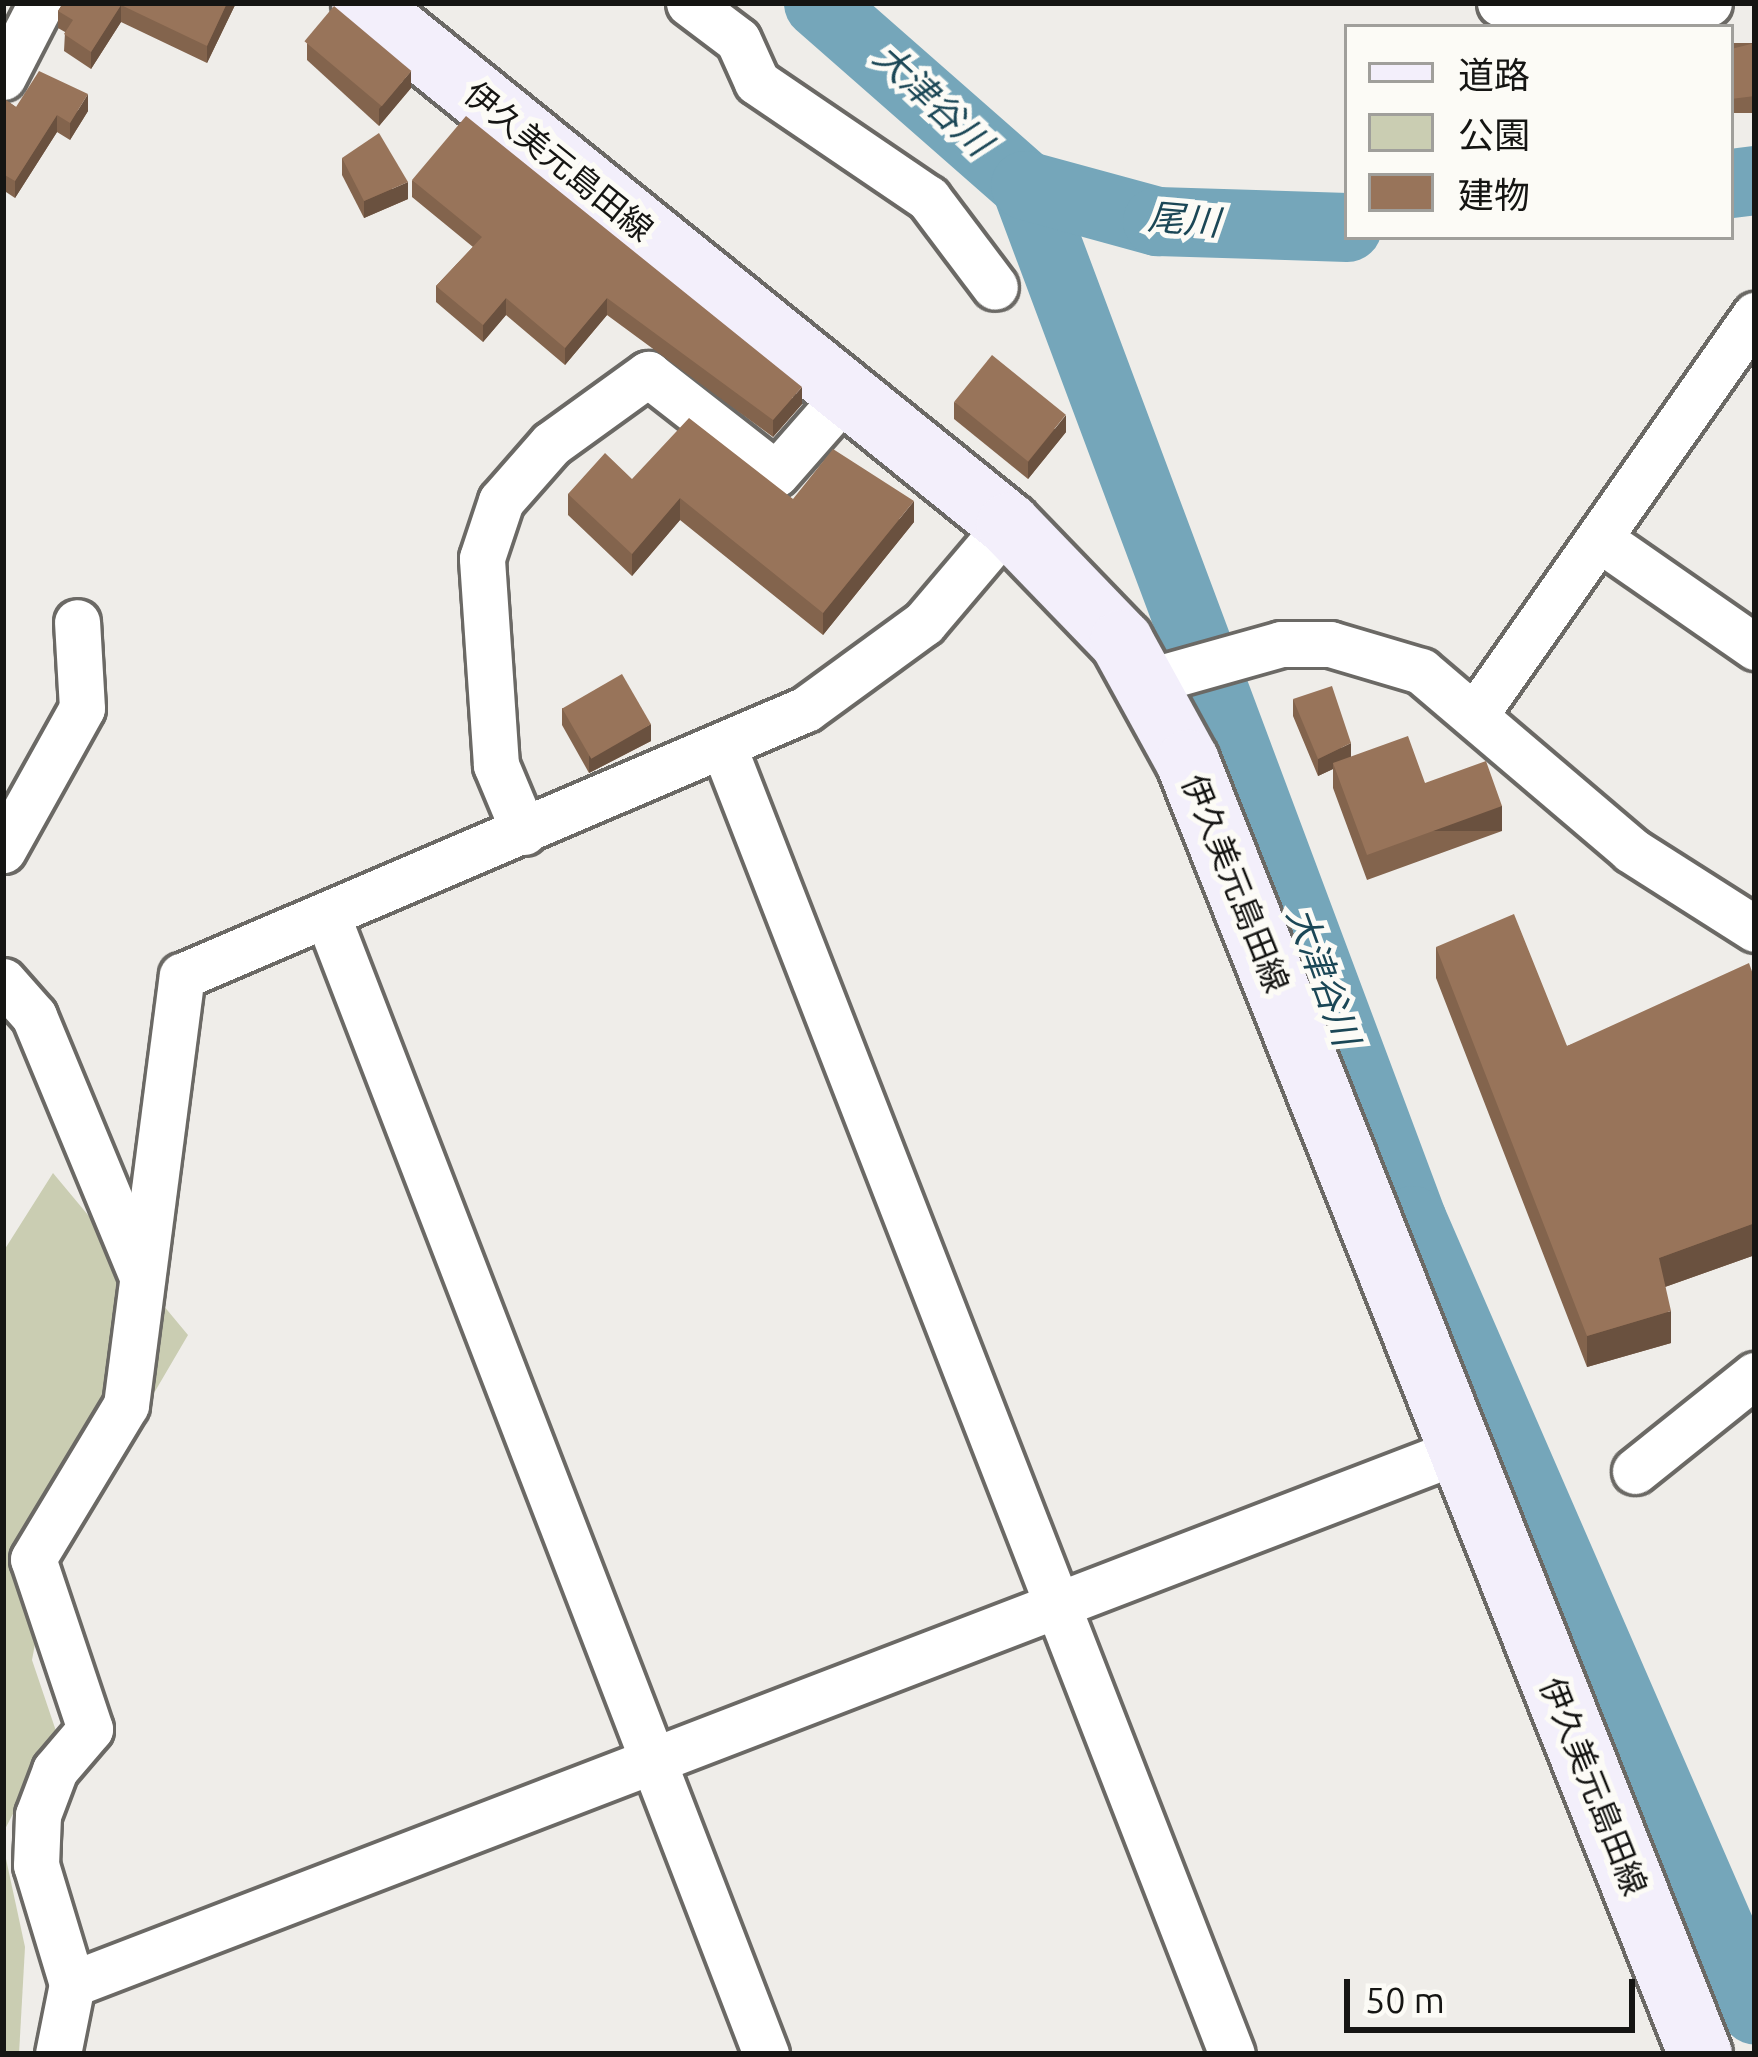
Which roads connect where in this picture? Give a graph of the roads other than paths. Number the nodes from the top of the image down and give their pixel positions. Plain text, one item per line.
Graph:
1 (41, 3) edge
2 (363, 3) edge
3 (689, 3) edge
4 (1500, 3) edge
5 (1709, 3) edge
6 (3, 77) edge
7 (995, 287) dead end
8 (1755, 315) edge
9 (848, 392) junction
10 (1008, 524) junction
11 (1600, 540) junction
12 (77, 622) dead end
13 (1755, 647) edge
14 (1162, 677) junction
15 (1478, 712) junction
16 (724, 748) junction
17 (524, 832) junction
18 (3, 850) edge
19 (327, 915) junction
20 (1755, 929) edge
21 (3, 981) edge
22 (142, 1278) junction
23 (1755, 1375) edge
24 (1460, 1450) junction
25 (1635, 1471) dead end
26 (1057, 1605) junction
27 (653, 1761) junction
28 (72, 1984) junction
29 (58, 2054) edge
30 (766, 2054) edge
31 (1232, 2054) edge
32 (1700, 2054) edge

1 - 6 street
2 - 9 main road, 伊久美元島田線
3 - 7 street
4 - 5 street
8 - 11 street
9 - 10 main road, 伊久美元島田線
9 - 17 street
10 - 14 main road, 伊久美元島田線
10 - 16 street
11 - 13 street
11 - 15 street
12 - 18 street
14 - 15 street
14 - 24 main road, 伊久美元島田線
15 - 20 street
16 - 17 street
16 - 26 street
17 - 19 street
19 - 22 street
19 - 27 street
21 - 22 street
22 - 28 street
23 - 25 street
24 - 26 street
24 - 32 main road, 伊久美元島田線
26 - 27 street
26 - 31 street
27 - 28 street
27 - 30 street
28 - 29 street

